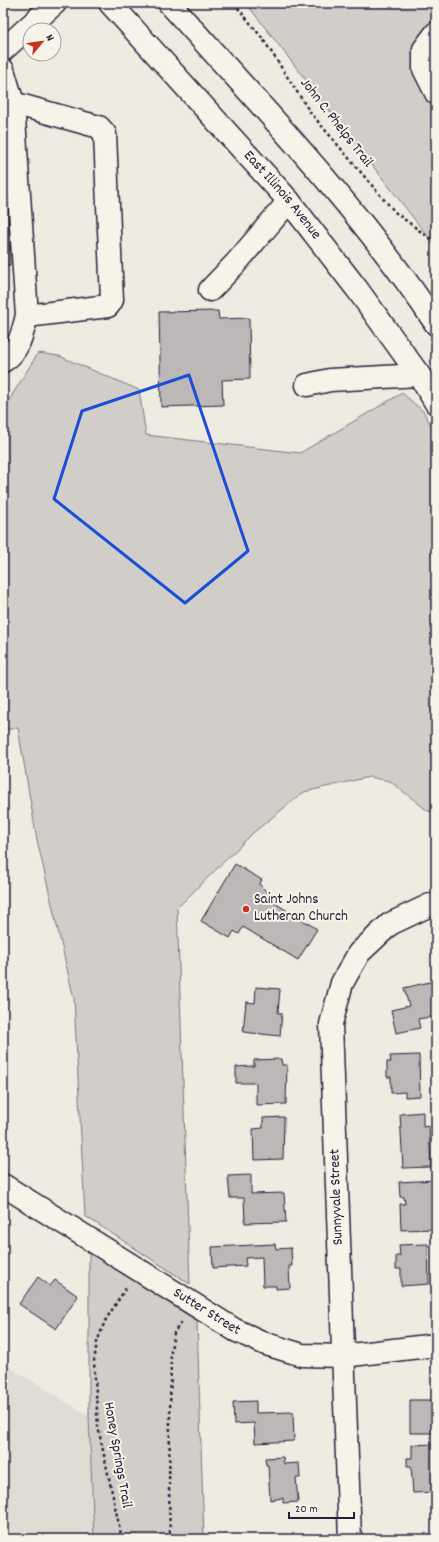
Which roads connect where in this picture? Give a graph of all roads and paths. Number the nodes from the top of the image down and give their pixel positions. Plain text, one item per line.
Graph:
1 (55, 3) edge
2 (110, 3) edge
3 (169, 3) edge
4 (234, 3) edge
5 (436, 33) edge
6 (3, 50) edge
7 (3, 71) edge
8 (436, 92) edge
9 (13, 103) junction
10 (289, 201) junction
11 (436, 243) edge
12 (210, 290) dead end
13 (27, 316) junction
14 (436, 324) edge
15 (3, 361) edge
16 (419, 375) junction
17 (307, 385) dead end
18 (436, 403) edge
19 (436, 904) edge
20 (3, 1185) edge
21 (127, 1286) dead end
22 (182, 1320) dead end
23 (436, 1345) edge
24 (343, 1356) junction
25 (122, 1539) edge
26 (170, 1539) edge
27 (350, 1539) edge

1 - 6 street
2 - 10 street, East Illinois Avenue
3 - 14 street
4 - 11 path, John C. Phelps Trail
5 - 8 street
7 - 9 street
9 - 13 street
9 - 13 street
10 - 12 street
10 - 16 street, East Illinois Avenue
13 - 15 street
16 - 17 street
16 - 18 street, East Illinois Avenue
19 - 24 street, Sunnyvale Street
20 - 24 street, Sutter Street
21 - 25 path, Honey Springs Trail
22 - 26 path
23 - 24 street, Sutter Street
24 - 27 street, Sunnyvale Street

